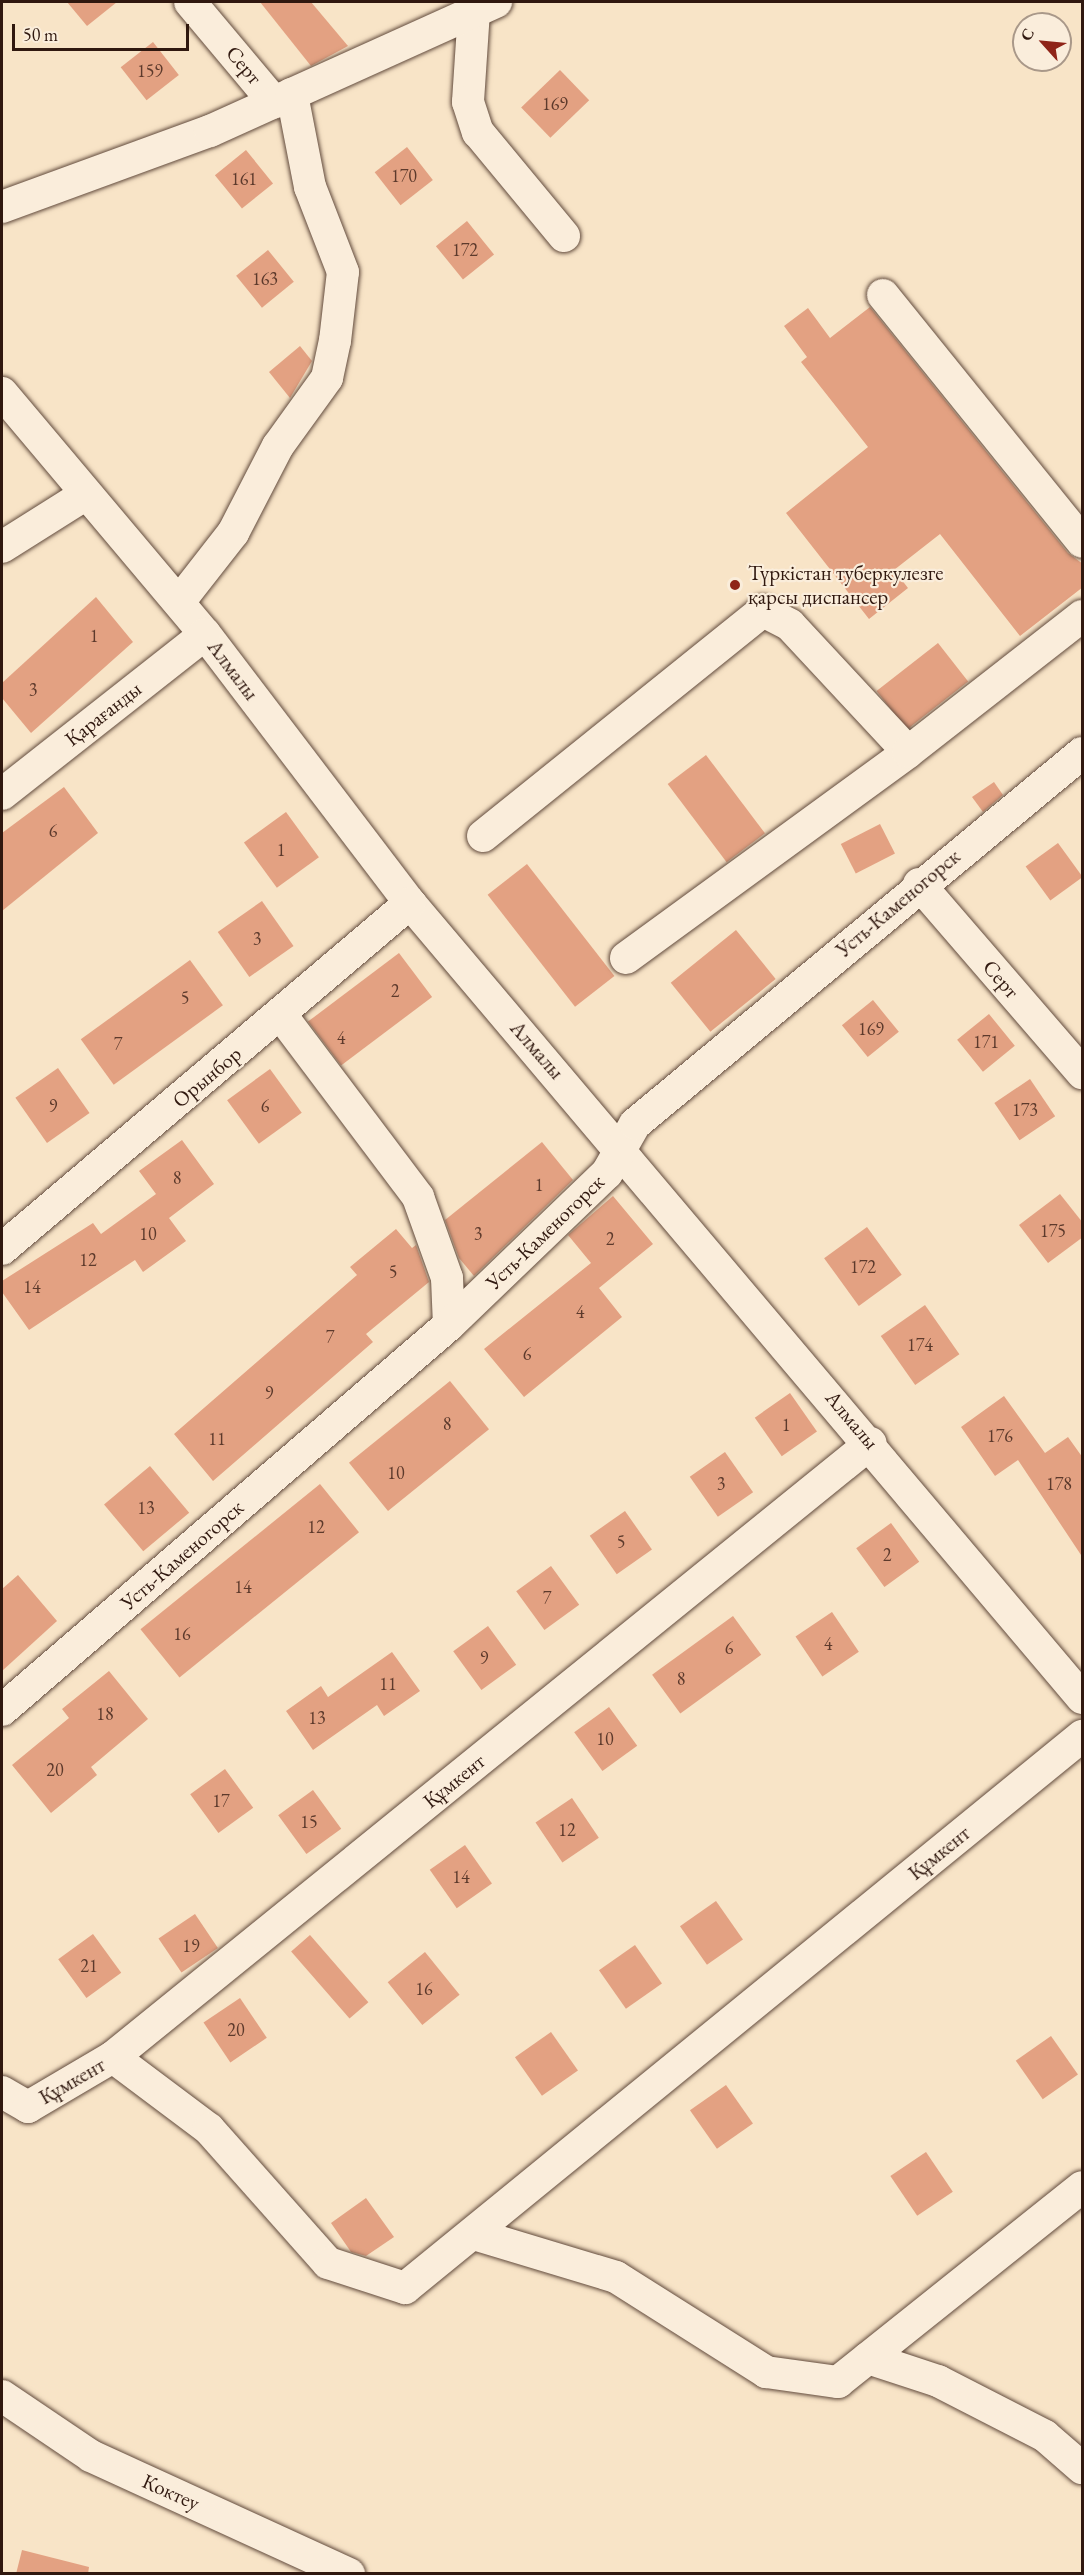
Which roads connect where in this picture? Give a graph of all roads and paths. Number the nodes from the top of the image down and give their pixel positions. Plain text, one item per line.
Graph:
1 (190, 2) edge
2 (485, 6) edge
3 (283, 98) junction
4 (2, 207) edge
5 (564, 236) dead end
6 (883, 295) dead end
7 (2, 393) edge
8 (86, 494) junction
9 (1083, 542) edge
10 (2, 547) edge
11 (179, 602) junction
12 (1083, 616) edge
13 (205, 634) junction
14 (908, 753) junction
15 (1083, 753) edge
16 (2, 794) edge
17 (483, 836) dead end
18 (919, 884) junction
19 (410, 903) junction
20 (626, 958) dead end
21 (281, 1015) junction
22 (1083, 1074) edge
23 (618, 1151) junction
24 (2, 1249) edge
25 (449, 1325) junction
26 (871, 1443) junction
27 (1083, 1698) edge
28 (2, 1710) edge
29 (1083, 1736) edge
30 (113, 2056) junction
31 (15, 2099) edge
32 (1083, 2187) edge
33 (477, 2235) junction
34 (868, 2358) junction
35 (2, 2396) edge
36 (1083, 2468) edge
37 (349, 2574) edge

1 - 3 street, Серт
2 - 3 street
2 - 5 street
3 - 4 street
3 - 11 street
6 - 9 street
7 - 8 street, Алмалы
8 - 10 street
8 - 11 street, Алмалы
11 - 13 street, Алмалы
12 - 14 street
13 - 16 street, Қарағанды
13 - 19 street, Алмалы
14 - 17 street
14 - 20 street
15 - 18 street, Усть-Каменогорск
18 - 22 street, Серт
18 - 23 street, Усть-Каменогорск
19 - 21 street, Орынбор
19 - 23 street, Алмалы
21 - 24 street, Орынбор
21 - 25 street
23 - 25 street, Усть-Каменогорск
23 - 26 street, Алмалы
25 - 28 street, Усть-Каменогорск
26 - 27 street, Алмалы
26 - 30 street, Құмкент
29 - 33 street, Құмкент
30 - 31 street, Құмкент
30 - 33 street, Құмкент
32 - 34 street
33 - 34 street
34 - 36 street
35 - 37 street, Коктеу

